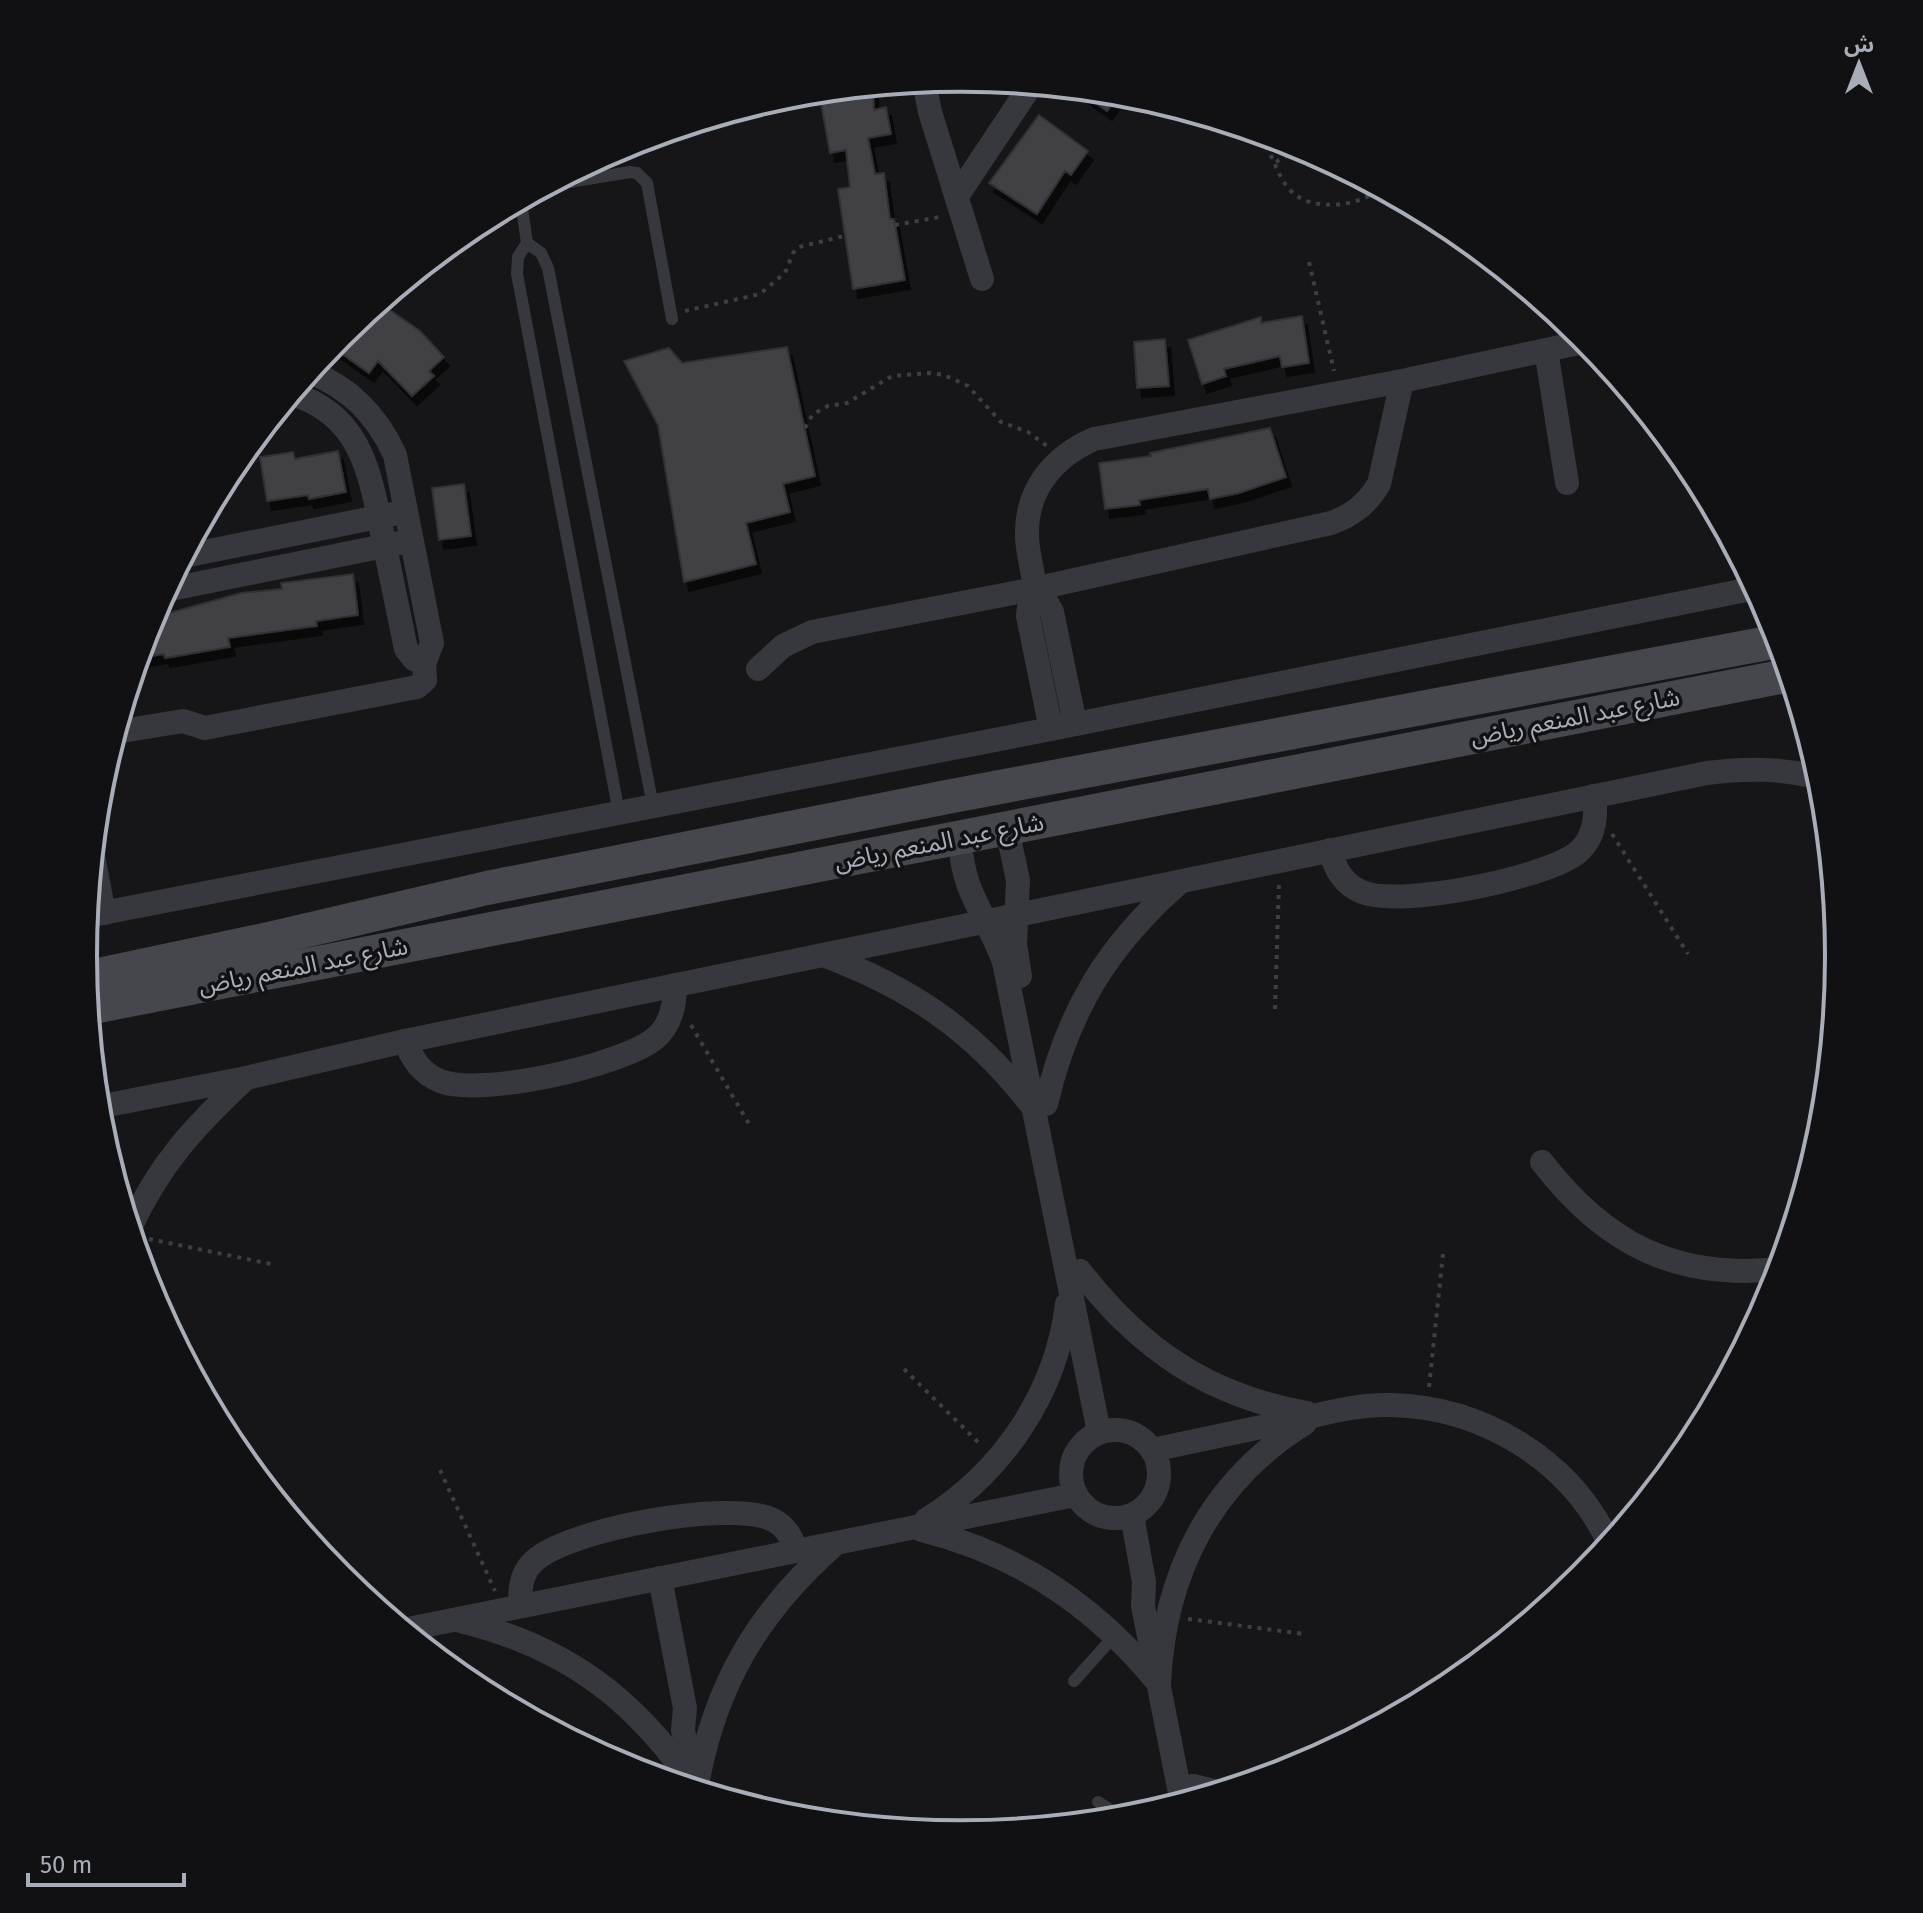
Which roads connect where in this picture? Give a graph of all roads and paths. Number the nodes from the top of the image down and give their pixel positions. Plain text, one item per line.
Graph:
1 (926, 93) edge
2 (1025, 95) edge
3 (1268, 149) edge
4 (1287, 156) edge
5 (1276, 162) junction
6 (581, 180) edge
7 (1371, 196) edge
8 (960, 204) junction
9 (523, 212) edge
10 (895, 225) dead end
11 (844, 236) dead end
12 (527, 243) junction
13 (1309, 262) dead end
14 (982, 279) dead end
15 (671, 316) joint
16 (1572, 344) edge
17 (1546, 350) junction
18 (321, 377) edge
19 (1402, 381) junction
20 (1339, 393) junction
21 (302, 398) edge
22 (805, 428) dead end
23 (1062, 457) junction
24 (1567, 483) dead end
25 (407, 511) junction
26 (379, 517) junction
27 (413, 541) junction
28 (385, 546) junction
29 (197, 553) edge
30 (180, 587) edge
31 (1034, 589) junction
32 (1744, 590) edge
33 (1767, 643) edge
34 (424, 664) junction
35 (758, 669) dead end
36 (1779, 677) edge
37 (1063, 727) junction
38 (127, 730) edge
39 (1806, 774) edge
40 (998, 788) junction
41 (952, 796) junction
42 (1595, 802) junction
43 (653, 806) junction
44 (619, 813) junction
45 (1007, 829) junction
46 (960, 838) junction
47 (1330, 850) junction
48 (1280, 861) junction
49 (1181, 881) junction
50 (98, 915) edge
51 (1017, 915) junction
52 (984, 922) junction
53 (1688, 954) dead end
54 (823, 955) junction
55 (98, 975) edge
56 (675, 992) junction
57 (99, 1006) edge
58 (1275, 1009) dead end
59 (405, 1041) junction
60 (246, 1078) junction
61 (110, 1105) edge
62 (1040, 1105) junction
63 (749, 1124) dead end
64 (1542, 1162) dead end
65 (141, 1227) edge
66 (143, 1234) edge
67 (1443, 1254) dead end
68 (276, 1265) dead end
69 (1766, 1270) edge
70 (1074, 1279) junction
71 (904, 1369) dead end
72 (1427, 1407) junction
73 (1317, 1415) junction
74 (1105, 1431) junction
75 (1152, 1450) junction
76 (997, 1461) junction
77 (440, 1470) dead end
78 (1075, 1495) junction
79 (1124, 1517) junction
80 (914, 1528) junction
81 (1604, 1535) edge
82 (836, 1543) junction
83 (796, 1551) junction
84 (654, 1580) junction
85 (512, 1608) junction
86 (1166, 1616) junction
87 (455, 1619) junction
88 (417, 1627) edge
89 (1116, 1634) junction
90 (1305, 1634) dead end
91 (1074, 1681) dead end
92 (1159, 1684) junction
93 (686, 1776) edge
94 (694, 1778) edge
95 (698, 1779) edge
96 (1180, 1793) edge
97 (1098, 1802) dead end
98 (1108, 1808) edge

1 - 8 street
2 - 8 street
3 - 5 path
4 - 5 path
5 - 7 path
6 - 15 lane
8 - 10 path
8 - 14 street
9 - 12 lane
11 - 15 path
12 - 43 lane
12 - 44 lane
13 - 20 path
16 - 17 street
17 - 19 street
17 - 24 street
18 - 25 street
19 - 20 street
19 - 31 street
20 - 23 street
21 - 26 street
22 - 23 path
23 - 31 street
25 - 26 street
25 - 27 street
26 - 28 street
26 - 29 street
27 - 28 street
27 - 34 street
28 - 30 street
28 - 34 street
31 - 35 street
31 - 37 street
32 - 37 street
33 - 40 street, شارع عبد المنعم رياض
34 - 38 street
36 - 45 street, شارع عبد المنعم رياض
37 - 43 street
39 - 42 street
40 - 41 street, شارع عبد المنعم رياض
40 - 45 street
41 - 46 street
41 - 55 street, شارع عبد المنعم رياض
42 - 47 street
42 - 47 street
42 - 53 path
43 - 44 street
44 - 50 street
45 - 46 street, شارع عبد المنعم رياض
45 - 51 street
46 - 52 street
46 - 57 street, شارع عبد المنعم رياض
47 - 48 street
48 - 49 street
48 - 58 path
49 - 51 street
49 - 62 street
51 - 52 street
51 - 62 street
52 - 54 street
52 - 62 street
54 - 56 street
54 - 62 street
56 - 59 street
56 - 59 street
56 - 63 path
59 - 60 street
60 - 61 street
60 - 65 street
62 - 70 street
64 - 69 street
66 - 68 path
67 - 72 path
70 - 73 street
70 - 74 street
70 - 76 street
71 - 76 path
72 - 73 street
72 - 81 street
73 - 75 street
73 - 86 street
74 - 75 street
74 - 78 street
75 - 79 street
76 - 80 street
77 - 85 path
78 - 79 street
78 - 80 street
79 - 92 street
80 - 82 street
80 - 89 street
82 - 83 street
82 - 95 street
83 - 84 street
83 - 85 street
84 - 85 street
84 - 94 street
85 - 87 street
86 - 90 path
86 - 92 street
87 - 88 street
87 - 93 street
89 - 91 lane
89 - 92 street
92 - 96 street
97 - 98 lane

